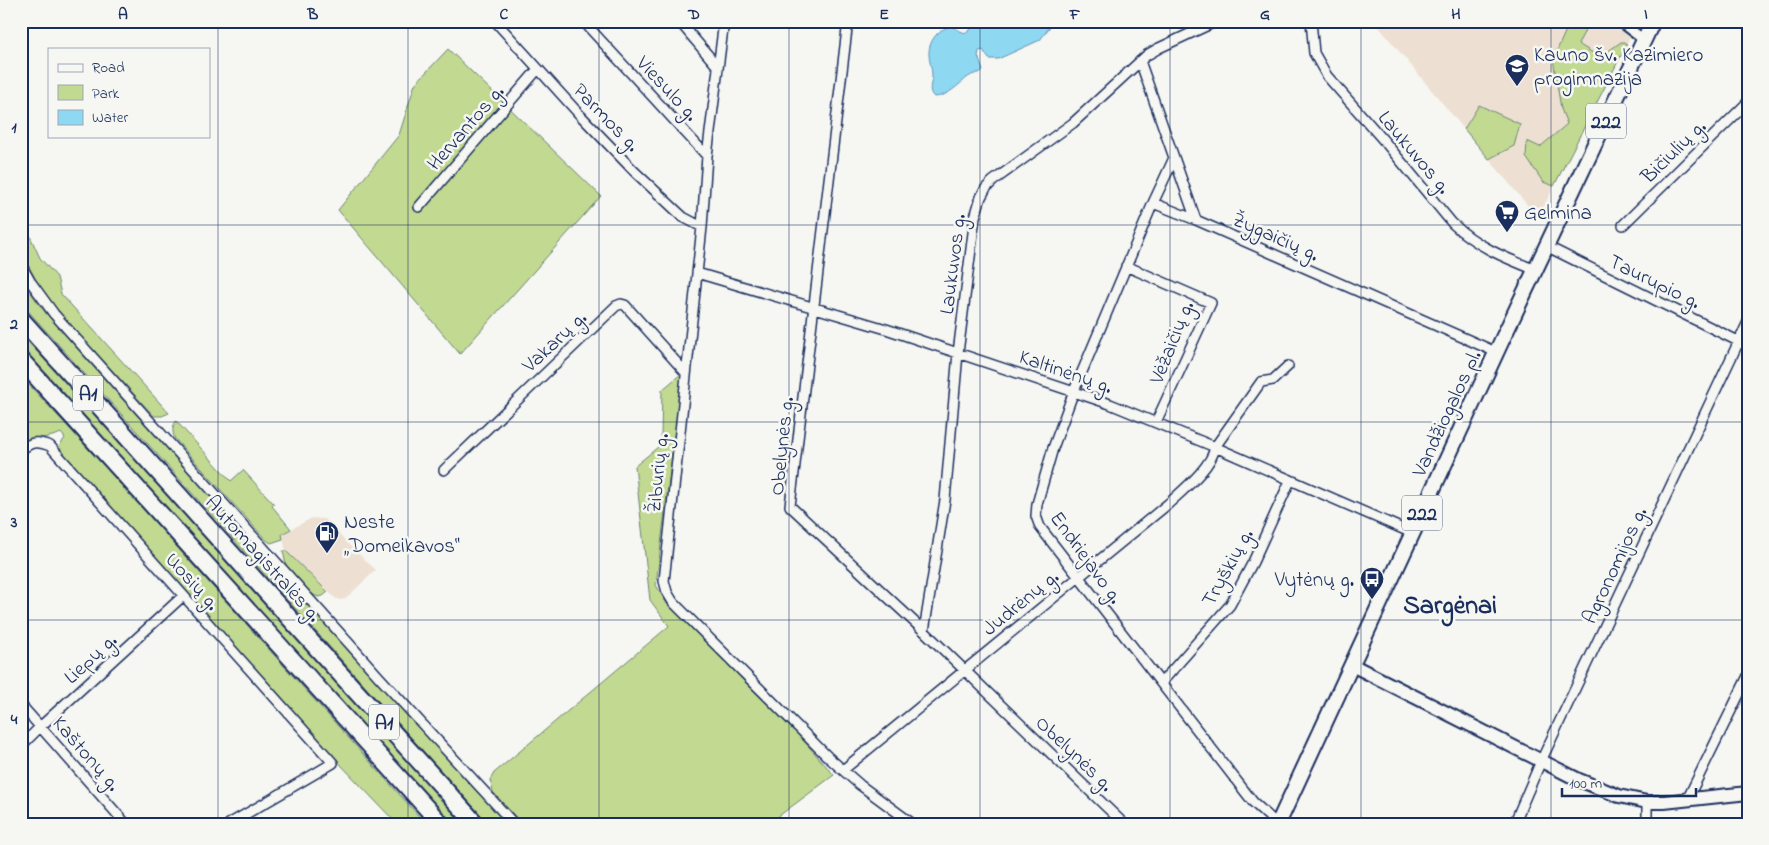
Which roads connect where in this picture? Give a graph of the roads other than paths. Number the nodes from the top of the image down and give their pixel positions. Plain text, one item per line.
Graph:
1 (494, 21) edge
2 (583, 21) edge
3 (679, 21) edge
4 (724, 21) edge
5 (848, 21) edge
6 (1217, 21) edge
7 (1311, 21) edge
8 (1619, 21) edge
9 (1653, 21) edge
10 (1644, 40) junction
11 (1140, 61) junction
12 (718, 67) junction
13 (538, 69) junction
14 (1748, 102) edge
15 (707, 156) junction
16 (1174, 158) junction
17 (1153, 202) junction
18 (419, 207) dead end
19 (1196, 220) junction
20 (1623, 225) dead end
21 (702, 227) junction
22 (1546, 246) junction
23 (21, 265) edge
24 (1126, 266) junction
25 (1536, 270) junction
26 (697, 272) junction
27 (815, 307) junction
28 (21, 310) edge
29 (21, 319) edge
30 (1748, 322) edge
31 (1739, 342) junction
32 (1748, 346) edge
33 (1496, 352) junction
34 (958, 353) junction
35 (21, 360) edge
36 (1288, 366) dead end
37 (686, 373) junction
38 (1074, 391) junction
39 (1156, 422) junction
40 (1215, 447) junction
41 (21, 450) edge
42 (155, 467) junction
43 (444, 470) dead end
44 (1290, 481) junction
45 (1412, 533) junction
46 (1078, 578) junction
47 (183, 596) junction
48 (924, 630) junction
49 (1352, 665) junction
50 (964, 670) junction
51 (1748, 676) edge
52 (1161, 683) junction
53 (21, 705) edge
54 (41, 726) junction
55 (21, 746) edge
56 (1541, 761) junction
57 (842, 770) junction
58 (1748, 793) edge
59 (1688, 800) junction
60 (1647, 802) junction
61 (126, 824) edge
62 (229, 824) edge
63 (441, 824) edge
64 (476, 824) edge
65 (514, 824) edge
66 (913, 824) edge
67 (1124, 824) edge
68 (1277, 824) edge
69 (1514, 824) edge
70 (1646, 824) edge

1 - 13 street, Parmos g.
2 - 15 street, Viesulo g.
3 - 12 street
4 - 12 street, Žiburių g.
5 - 27 street, Obelynės g.
6 - 11 street, Laukuvos g.
7 - 25 street, Laukuvos g.
8 - 10 street
9 - 10 main road, Vandžiogalos pl. / 222
10 - 22 main road, Vandžiogalos pl. / 222
11 - 16 street
11 - 34 street, Laukuvos g.
12 - 15 street, Žiburių g.
13 - 18 street, Hervantos g.
13 - 21 street, Parmos g.
14 - 20 street, Bičiulių g.
15 - 21 street, Žiburių g.
16 - 17 street, Endriejavo g.
16 - 19 street
17 - 19 street, Žygaičių g.
17 - 24 street, Endriejavo g.
19 - 33 street, Žygaičių g.
21 - 26 street, Žiburių g.
22 - 25 main road, Vandžiogalos pl. / 222
22 - 31 street, Taurupio g.
23 - 65 street
24 - 38 street, Endriejavo g.
24 - 39 street, Vėžaičių g.
25 - 33 main road, Vandžiogalos pl. / 222
26 - 27 street, Kaltinėnų g.
26 - 37 street, Žiburių g.
27 - 34 street, Kaltinėnų g.
27 - 48 street, Obelynės g.
28 - 42 highway
29 - 42 highway, Automagistralės g. / A1
30 - 31 street, Agronomijos g.
31 - 32 street, Taurupio g.
31 - 56 street, Agronomijos g.
33 - 45 main road, Vandžiogalos pl. / 222
34 - 38 street, Kaltinėnų g.
34 - 48 street, Laukuvos g.
35 - 63 highway, A1
36 - 40 street, Judrėnų g.
37 - 43 street, Vakarų g.
37 - 57 street, Žiburių g.
38 - 39 street, Kaltinėnų g.
38 - 46 street, Endriejavo g.
39 - 40 street, Kaltinėnų g.
40 - 44 street, Kaltinėnų g.
40 - 46 street, Judrėnų g.
41 - 47 street, Uosių g.
42 - 64 highway, Automagistralės g. / A1
44 - 45 street, Kaltinėnų g.
44 - 52 street, Tryškių g.
45 - 49 main road, Vandžiogalos pl. / 222
46 - 50 street, Judrėnų g.
46 - 52 street, Endriejavo g.
47 - 54 street, Liepų g.
47 - 62 street, Uosių g.
48 - 50 street, Obelynės g.
49 - 56 main road
49 - 68 main road, Vandžiogalos pl. / 222
50 - 57 street, Judrėnų g.
50 - 67 street, Obelynės g.
51 - 59 street
52 - 68 street, Endriejavo g.
53 - 54 street, Kaštonų g.
54 - 55 street, Liepų g.
54 - 61 street, Kaštonų g.
56 - 60 main road
56 - 69 street, Agronomijos g.
57 - 66 street, Žiburių g.
58 - 59 main road
59 - 60 main road
60 - 70 street

